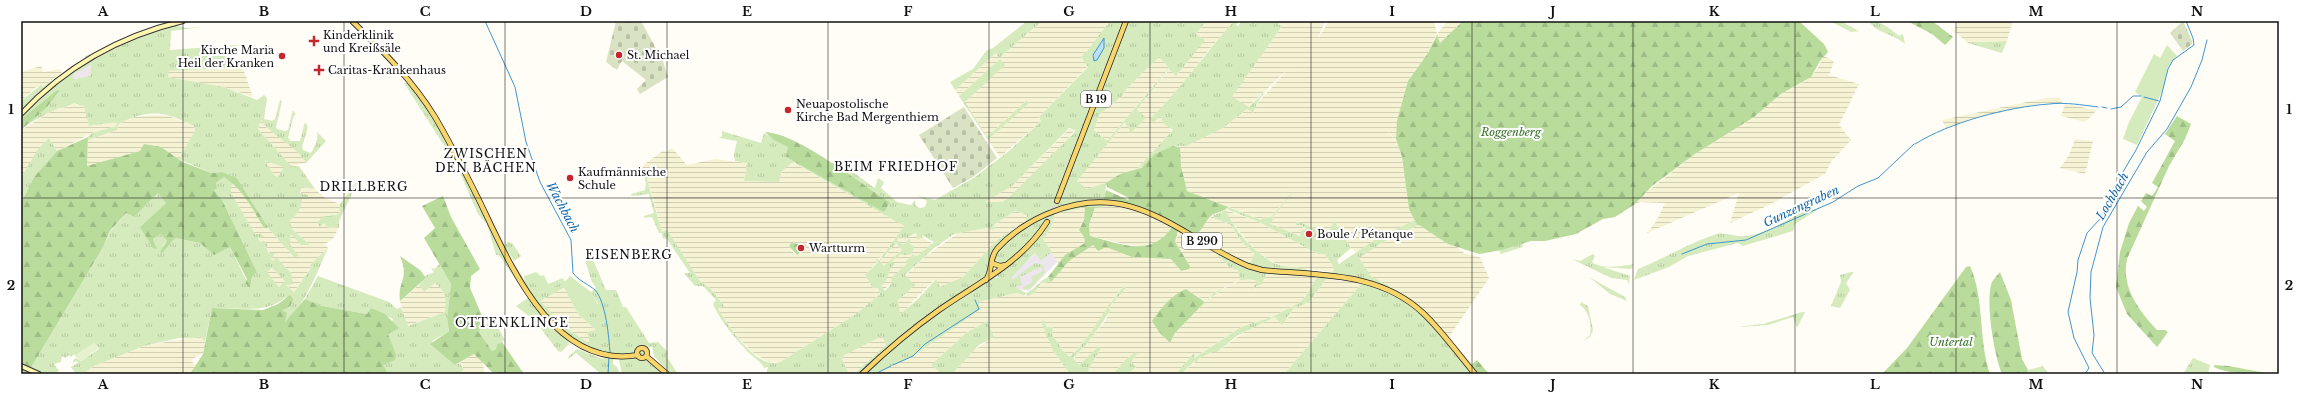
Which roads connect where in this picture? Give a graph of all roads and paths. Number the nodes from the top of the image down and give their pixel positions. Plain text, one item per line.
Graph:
1 (183, 21) edge
2 (352, 21) edge
3 (1126, 21) edge
4 (21, 114) edge
5 (1057, 201) tunnel mouth
6 (1046, 222) tunnel mouth
7 (993, 264) junction
8 (1007, 264) junction
9 (997, 272) junction
10 (986, 280) junction
11 (638, 355) junction
12 (646, 356) junction
13 (21, 366) edge
14 (39, 374) edge
15 (667, 374) edge
16 (862, 374) edge
17 (1475, 374) edge

1 - 4 main road
2 - 11 main road
3 - 5 main road, B 19
6 - 8 main road
7 - 8 main road
7 - 9 main road
7 - 10 main road, B 290
7 - 17 main road, B 290
8 - 9 main road
9 - 10 main road
10 - 16 main road
11 - 12 main road
11 - 12 main road
12 - 15 main road
13 - 14 main road

